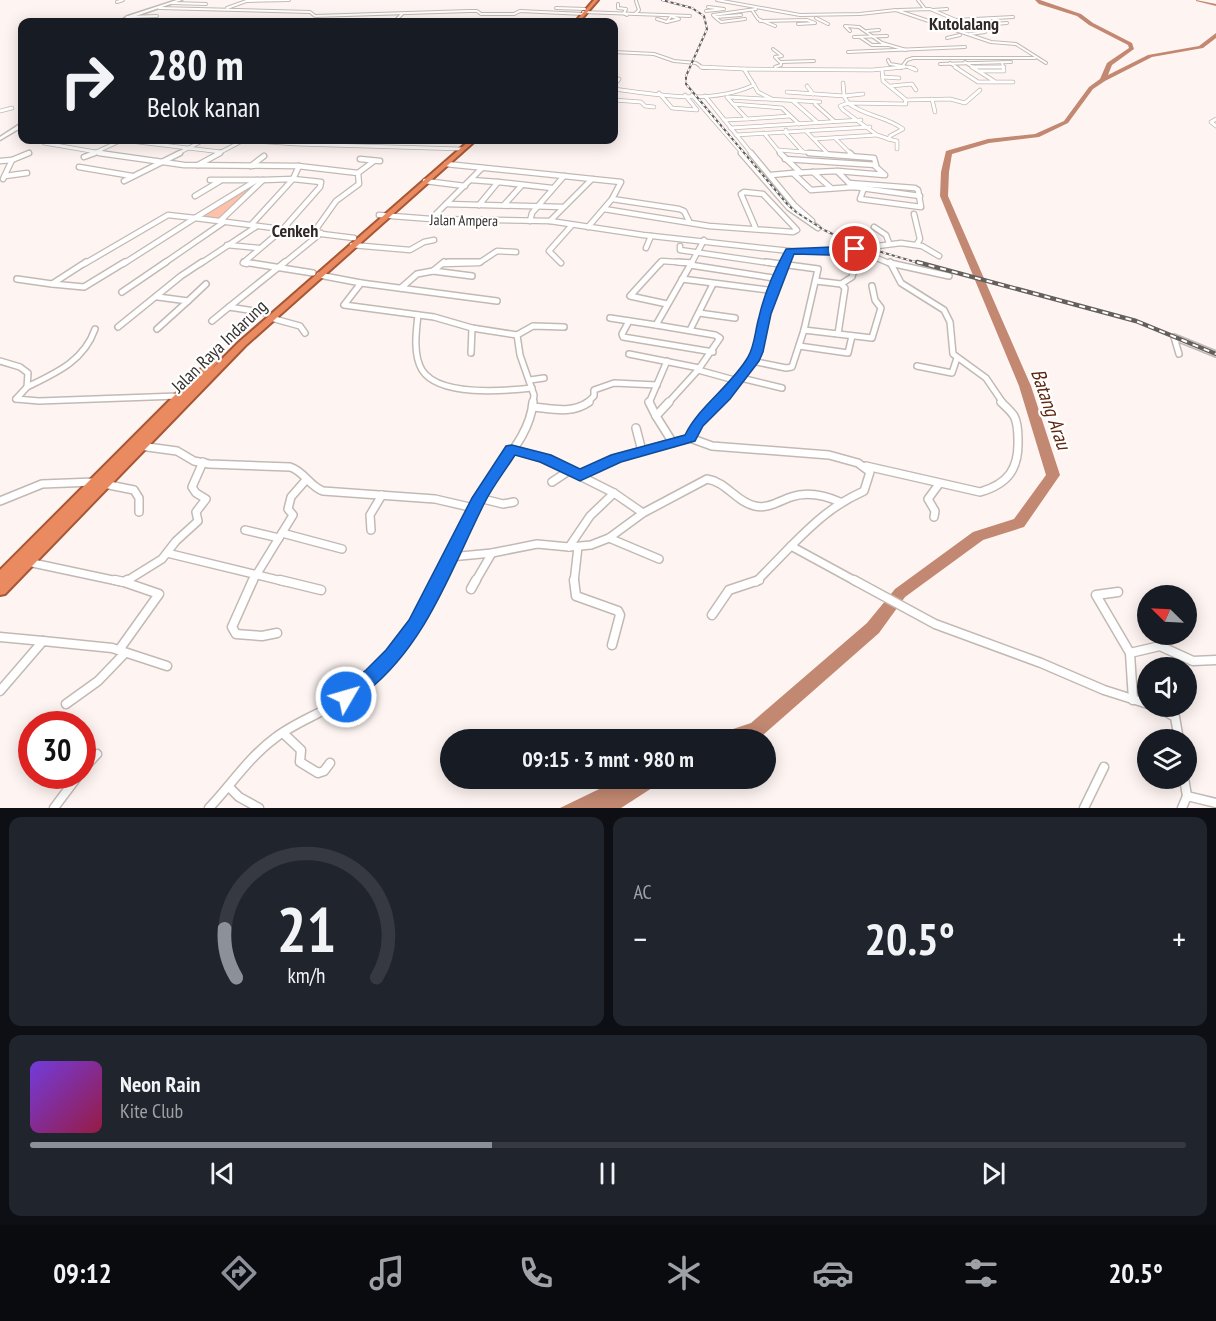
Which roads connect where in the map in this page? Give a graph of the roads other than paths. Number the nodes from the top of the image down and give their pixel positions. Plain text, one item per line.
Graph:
1 (123, 0) edge
2 (180, 0) edge
3 (248, 0) edge
4 (289, 0) edge
5 (594, 0) edge
6 (717, 0) edge
7 (918, 0) edge
8 (636, 1) edge
9 (117, 2) dead end
10 (172, 3) junction
11 (207, 4) dead end
12 (618, 4) dead end
13 (708, 7) dead end
14 (159, 8) junction
15 (554, 8) dead end
16 (701, 9) dead end
17 (724, 9) junction
18 (925, 9) junction
19 (947, 9) dead end
20 (224, 10) junction
21 (754, 10) junction
22 (804, 10) dead end
23 (896, 10) junction
24 (932, 10) junction
25 (706, 11) junction
26 (735, 12) junction
27 (402, 13) junction
28 (741, 13) junction
29 (625, 14) junction
30 (635, 14) junction
31 (713, 15) junction
32 (810, 15) junction
33 (157, 16) dead end
34 (581, 16) edge
35 (671, 16) junction
36 (690, 16) dead end
37 (128, 17) joint
38 (657, 17) junction
39 (1013, 17) dead end
40 (398, 18) edge
41 (557, 18) dead end
42 (716, 18) junction
43 (993, 19) junction
44 (760, 21) junction
45 (667, 22) junction
46 (798, 24) dead end
47 (828, 24) dead end
48 (775, 26) dead end
49 (960, 26) junction
50 (943, 28) junction
51 (879, 30) dead end
52 (974, 30) dead end
53 (850, 31) dead end
54 (866, 31) junction
55 (985, 32) dead end
56 (965, 34) junction
57 (875, 36) junction
58 (887, 36) dead end
59 (854, 37) dead end
60 (860, 37) junction
61 (947, 38) dead end
62 (888, 40) dead end
63 (882, 41) junction
64 (889, 45) junction
65 (933, 48) junction
66 (950, 48) junction
67 (773, 49) dead end
68 (907, 50) junction
69 (917, 50) junction
70 (848, 52) dead end
71 (618, 53) edge
72 (947, 57) junction
73 (956, 57) junction
74 (962, 57) junction
75 (980, 57) junction
76 (929, 58) junction
77 (1035, 58) junction
78 (888, 60) dead end
79 (814, 61) dead end
80 (780, 62) junction
81 (1002, 62) junction
82 (950, 63) junction
83 (966, 63) junction
84 (1011, 63) dead end
85 (1046, 63) dead end
86 (940, 64) dead end
87 (904, 67) junction
88 (972, 67) junction
89 (1004, 67) junction
90 (744, 69) junction
91 (778, 69) junction
92 (882, 70) junction
93 (915, 71) dead end
94 (979, 71) junction
95 (883, 77) junction
96 (899, 78) dead end
97 (1012, 81) dead end
98 (995, 82) junction
99 (843, 83) dead end
100 (754, 85) junction
101 (807, 86) dead end
102 (890, 86) junction
103 (618, 88) edge
104 (916, 90) dead end
105 (980, 90) dead end
106 (758, 91) junction
107 (634, 92) junction
108 (659, 93) junction
109 (685, 94) junction
110 (813, 94) junction
111 (863, 94) dead end
112 (692, 95) junction
113 (844, 95) junction
114 (705, 96) junction
115 (713, 96) junction
116 (728, 98) junction
117 (734, 98) junction
118 (932, 99) junction
119 (618, 100) edge
120 (778, 100) junction
121 (905, 100) junction
122 (626, 101) junction
123 (641, 102) junction
124 (792, 103) junction
125 (848, 103) junction
126 (965, 103) junction
127 (733, 104) junction
128 (758, 106) junction
129 (654, 107) dead end
130 (12, 108) dead end
131 (962, 108) dead end
132 (783, 109) junction
133 (0, 111) edge
134 (935, 112) dead end
135 (790, 116) junction
136 (771, 117) junction
137 (747, 119) junction
138 (1216, 119) edge
139 (724, 120) junction
140 (861, 120) junction
141 (835, 121) junction
142 (817, 122) junction
143 (789, 124) junction
144 (799, 124) junction
145 (1216, 126) edge
146 (870, 127) junction
147 (18, 128) edge
148 (730, 128) junction
149 (806, 131) junction
150 (785, 132) junction
151 (764, 133) junction
152 (736, 135) junction
153 (878, 135) junction
154 (835, 138) junction
155 (888, 139) junction
156 (0, 140) edge
157 (814, 140) junction
158 (54, 144) edge
159 (113, 144) edge
160 (154, 144) edge
161 (195, 144) edge
162 (236, 144) edge
163 (274, 144) edge
164 (282, 145) joint
165 (350, 145) joint
166 (387, 146) joint
167 (186, 148) junction
168 (897, 149) dead end
169 (779, 150) junction
170 (96, 152) junction
171 (221, 152) junction
172 (455, 152) edge
173 (803, 152) junction
174 (29, 153) dead end
175 (828, 154) junction
176 (264, 156) dead end
177 (854, 156) junction
178 (84, 157) dead end
179 (360, 159) dead end
180 (786, 159) junction
181 (12, 160) junction
182 (0, 161) edge
183 (374, 161) junction
184 (380, 161) dead end
185 (159, 162) junction
186 (195, 166) junction
187 (299, 166) junction
188 (875, 166) junction
189 (79, 167) dead end
190 (251, 167) junction
191 (482, 168) junction
192 (837, 171) junction
193 (813, 172) junction
194 (27, 173) dead end
195 (358, 173) junction
196 (793, 173) junction
197 (801, 173) junction
198 (771, 175) junction
199 (133, 176) junction
200 (564, 176) junction
201 (293, 179) junction
202 (592, 179) junction
203 (210, 180) dead end
204 (223, 180) junction
205 (260, 180) junction
206 (471, 180) junction
207 (124, 181) dead end
208 (425, 181) junction
209 (498, 182) junction
210 (522, 185) junction
211 (851, 185) junction
212 (465, 186) junction
213 (552, 188) junction
214 (831, 188) junction
215 (864, 188) junction
216 (879, 188) junction
217 (195, 196) dead end
218 (612, 199) junction
219 (446, 204) junction
220 (478, 204) junction
221 (504, 205) junction
222 (538, 205) junction
223 (564, 207) junction
224 (603, 209) junction
225 (914, 214) dead end
226 (383, 215) junction
227 (197, 219) junction
228 (431, 219) junction
229 (530, 221) junction
230 (689, 221) junction
231 (222, 222) junction
232 (550, 222) junction
233 (254, 225) junction
234 (572, 225) junction
235 (588, 227) junction
236 (874, 227) dead end
237 (283, 229) junction
238 (756, 229) junction
239 (314, 232) junction
240 (321, 233) junction
241 (651, 236) junction
242 (434, 240) dead end
243 (704, 240) junction
244 (889, 243) junction
245 (917, 244) junction
246 (227, 245) junction
247 (680, 246) dead end
248 (347, 247) junction
249 (260, 248) junction
250 (646, 248) dead end
251 (855, 249) junction
252 (790, 251) junction
253 (839, 251) junction
254 (516, 252) dead end
255 (697, 254) junction
256 (939, 256) dead end
257 (890, 262) junction
258 (561, 263) dead end
259 (690, 264) junction
260 (785, 264) junction
261 (276, 268) junction
262 (433, 271) junction
263 (316, 274) junction
264 (472, 276) dead end
265 (949, 276) dead end
266 (17, 279) dead end
267 (682, 279) junction
268 (780, 279) junction
269 (816, 281) junction
270 (362, 283) junction
271 (52, 284) junction
272 (206, 284) dead end
273 (713, 284) junction
274 (841, 284) junction
275 (872, 286) dead end
276 (401, 288) junction
277 (775, 291) junction
278 (122, 292) dead end
279 (158, 297) junction
280 (188, 301) junction
281 (497, 301) dead end
282 (667, 304) junction
283 (229, 307) junction
284 (274, 311) junction
285 (699, 313) junction
286 (418, 315) junction
287 (610, 318) dead end
288 (735, 318) dead end
289 (212, 321) dead end
290 (629, 321) junction
291 (656, 325) junction
292 (118, 327) dead end
293 (564, 327) dead end
294 (157, 328) dead end
295 (472, 328) junction
296 (95, 329) dead end
297 (690, 330) junction
298 (804, 330) junction
299 (305, 333) dead end
300 (838, 334) junction
301 (517, 335) junction
302 (852, 336) junction
303 (242, 339) junction
304 (799, 346) junction
305 (713, 352) junction
306 (471, 353) dead end
307 (629, 354) dead end
308 (1179, 354) dead end
309 (1216, 354) edge
310 (957, 358) junction
311 (0, 361) edge
312 (667, 361) junction
313 (752, 361) junction
314 (917, 366) dead end
315 (699, 369) junction
316 (544, 378) dead end
317 (530, 380) junction
318 (739, 380) junction
319 (657, 385) junction
320 (27, 387) junction
321 (532, 388) junction
322 (782, 388) dead end
323 (178, 396) junction
324 (534, 407) junction
325 (656, 416) junction
326 (636, 428) dead end
327 (690, 438) junction
328 (673, 443) junction
329 (140, 446) junction
330 (512, 449) junction
331 (642, 451) junction
332 (203, 462) junction
333 (864, 466) junction
334 (570, 470) junction
335 (580, 476) junction
336 (306, 481) junction
337 (99, 483) junction
338 (552, 483) dead end
339 (939, 484) junction
340 (614, 493) junction
341 (382, 495) junction
342 (479, 498) junction
343 (0, 501) edge
344 (514, 502) dead end
345 (840, 502) junction
346 (474, 508) junction
347 (71, 511) junction
348 (139, 512) dead end
349 (643, 513) junction
350 (934, 517) dead end
351 (245, 530) dead end
352 (371, 530) dead end
353 (281, 535) junction
354 (609, 538) junction
355 (791, 546) junction
356 (573, 547) junction
357 (342, 549) dead end
358 (167, 553) junction
359 (492, 553) junction
360 (450, 556) junction
361 (659, 559) dead end
362 (28, 561) junction
363 (254, 574) junction
364 (1, 576) edge
365 (124, 582) junction
366 (471, 589) dead end
367 (0, 590) edge
368 (321, 590) dead end
369 (1118, 592) dead end
370 (712, 615) dead end
371 (278, 633) dead end
372 (0, 637) edge
373 (42, 641) junction
374 (612, 645) dead end
375 (122, 652) junction
376 (1130, 653) junction
377 (1216, 660) edge
378 (167, 666) dead end
379 (0, 691) edge
380 (1133, 700) junction
381 (1137, 701) edge
382 (66, 704) dead end
383 (283, 733) junction
384 (330, 763) dead end
385 (1104, 767) dead end
386 (230, 787) junction
387 (68, 789) edge
388 (1186, 789) edge
389 (1187, 796) junction
390 (1216, 803) edge
391 (54, 808) edge
392 (209, 808) edge
393 (259, 808) edge
394 (1084, 808) edge
395 (1182, 808) edge

1 - 9 street
2 - 10 street
3 - 4 street
3 - 20 street
5 - 34 highway
6 - 21 street
7 - 18 street
8 - 30 street
10 - 11 street
10 - 14 street
12 - 29 street
13 - 17 street
14 - 20 street
14 - 37 street
15 - 34 street
16 - 25 street
17 - 25 street
17 - 26 street
18 - 23 street
18 - 24 street
19 - 24 street
20 - 27 street
21 - 28 street
21 - 32 street
21 - 44 street
22 - 32 street
23 - 32 street
23 - 50 street
24 - 43 street
25 - 31 street
26 - 28 street
26 - 31 street
27 - 34 street
27 - 40 street
28 - 42 street
28 - 42 street
29 - 30 street
29 - 34 street
29 - 38 street
30 - 38 street
31 - 42 street
32 - 47 street
33 - 37 street
34 - 41 street
35 - 36 street
35 - 38 street
35 - 45 street
35 - 45 street
38 - 45 street
39 - 43 street
43 - 49 street
44 - 46 street
44 - 48 street
49 - 50 street
49 - 52 street
50 - 56 street
51 - 54 street
53 - 54 street
54 - 57 street
55 - 56 street
56 - 61 street
56 - 77 street
57 - 58 street
57 - 60 street
57 - 63 street
59 - 60 street
60 - 64 street
62 - 63 street
63 - 64 street
64 - 68 street
65 - 66 street
65 - 69 street
65 - 72 street
66 - 74 street
66 - 75 street
67 - 80 street
68 - 69 street
68 - 70 street
69 - 76 street
71 - 90 street
72 - 73 street
72 - 76 street
73 - 74 street
73 - 83 street
74 - 75 street
75 - 77 street
76 - 87 street
77 - 85 street
78 - 87 street
79 - 80 street
80 - 91 street
81 - 83 street
81 - 84 street
81 - 89 street
82 - 83 street
82 - 86 street
82 - 98 street
83 - 88 street
87 - 92 street
87 - 93 street
88 - 89 street
88 - 94 street
89 - 94 street
90 - 91 street
90 - 100 street
91 - 92 street
92 - 95 street
94 - 98 street
95 - 96 street
95 - 102 street
97 - 98 street
99 - 113 street
100 - 106 street
100 - 115 street
101 - 110 street
102 - 104 street
102 - 121 street
103 - 107 street
105 - 126 street
106 - 117 street
106 - 120 street
107 - 108 street
107 - 122 street
107 - 123 street
108 - 109 street
108 - 109 street
109 - 112 street
110 - 113 street
110 - 124 street
111 - 113 street
112 - 114 street
112 - 198 street
113 - 125 street
114 - 115 street
114 - 139 street
115 - 116 street
116 - 117 street
116 - 127 street
117 - 120 street
118 - 121 street
118 - 126 street
118 - 134 street
119 - 122 street
120 - 124 street
121 - 125 street
122 - 123 street
123 - 129 street
124 - 132 street
124 - 141 street
124 - 142 street
125 - 140 street
125 - 155 street
126 - 131 street
127 - 128 street
127 - 137 street
128 - 132 street
128 - 136 street
130 - 133 street
132 - 135 street
135 - 136 street
135 - 144 street
136 - 137 street
137 - 139 street
138 - 145 street
139 - 148 street
140 - 141 street
140 - 146 street
141 - 142 street
142 - 144 street
143 - 144 street
143 - 148 street
143 - 150 street
146 - 149 street
146 - 153 street
147 - 156 street
148 - 152 street
149 - 150 street
149 - 157 street
150 - 151 street
150 - 173 street
151 - 152 street
151 - 169 street
152 - 198 street
153 - 154 street
153 - 155 street
154 - 157 street
154 - 177 street
155 - 168 street
157 - 175 street
158 - 170 street
159 - 170 street
160 - 167 street
161 - 167 street
162 - 171 street
163 - 164 street
164 - 165 street
165 - 166 street
166 - 172 street
167 - 171 street
167 - 185 street
169 - 173 street
169 - 180 street
170 - 178 street
170 - 185 street
171 - 186 street
172 - 191 street
172 - 208 highway, Jalan Raya Indarung
172 - 226 highway, Jalan Raya Indarung
173 - 175 street
174 - 181 street
175 - 177 street
176 - 190 street
177 - 188 street
179 - 183 street
180 - 188 street
180 - 197 street
181 - 182 street
181 - 194 street
183 - 184 street
183 - 195 street
185 - 186 street
185 - 199 street
186 - 190 street
187 - 190 street
187 - 195 street
187 - 201 street
188 - 192 street
189 - 199 street
191 - 200 street
191 - 206 street
192 - 193 street
192 - 211 street
193 - 197 street
193 - 214 street
195 - 239 street
196 - 197 street
196 - 198 street
196 - 214 street
199 - 207 street
200 - 202 street
200 - 213 street
201 - 205 street
201 - 233 street
201 - 237 street
202 - 218 street
202 - 223 street
203 - 204 street
204 - 205 street
204 - 217 street
205 - 227 street
205 - 231 street
206 - 209 street
206 - 212 street
208 - 212 street
208 - 226 highway, Jalan Raya Indarung
209 - 210 street
209 - 220 street
210 - 213 street
210 - 221 street
211 - 214 street
211 - 215 street
211 - 216 street
212 - 219 street
213 - 222 street
215 - 216 street
215 - 216 street
218 - 224 street
218 - 230 street
219 - 220 street
219 - 228 street
220 - 221 street
221 - 222 street
222 - 223 street
222 - 229 street
223 - 232 street
224 - 230 street
224 - 235 street
225 - 245 street
226 - 228 street, Jalan Ampera
226 - 248 highway, Jalan Raya Indarung
227 - 231 street
227 - 271 street
227 - 271 street
228 - 229 street, Jalan Ampera
229 - 232 street, Jalan Ampera
230 - 238 street
231 - 233 street
231 - 278 street
232 - 234 street, Jalan Ampera
233 - 237 street
233 - 246 street
234 - 235 street, Jalan Ampera
234 - 258 street
235 - 241 street, Jalan Ampera
236 - 244 street
237 - 239 street
237 - 249 street
238 - 238 street
239 - 240 street
240 - 248 street
240 - 261 street
241 - 243 street, Jalan Ampera
241 - 250 street
242 - 248 street
243 - 252 street, Jalan Ampera
243 - 255 street
244 - 245 street, Jalan Ampera
244 - 251 street, Jalan Ampera
245 - 256 street
246 - 249 street
246 - 279 street
247 - 255 street
248 - 263 highway, Jalan Raya Indarung
249 - 261 street
251 - 253 street, Jalan Ampera
251 - 257 street
252 - 253 street, Jalan Ampera
252 - 260 street
253 - 274 street
254 - 262 street
255 - 259 street
255 - 260 street
257 - 265 street
257 - 310 street
259 - 267 street
259 - 268 street
259 - 282 street
260 - 268 street
260 - 269 street
261 - 263 street
261 - 283 street
262 - 264 street
262 - 276 street
263 - 270 street
263 - 284 highway, Jalan Raya Indarung
266 - 271 street
267 - 273 street
267 - 282 street
268 - 277 street
269 - 274 street
269 - 298 street
270 - 276 street
270 - 286 street
272 - 280 street
273 - 277 street
273 - 285 street
274 - 300 street
275 - 302 street
276 - 281 street
277 - 313 street
279 - 280 street
279 - 292 street
280 - 294 street
282 - 291 street
283 - 284 street
283 - 289 street
284 - 299 street
284 - 303 highway, Jalan Raya Indarung
285 - 288 street
285 - 297 street
286 - 295 street
286 - 321 street
287 - 290 street
290 - 291 street
290 - 305 street
291 - 297 street
293 - 301 street
295 - 301 street
295 - 306 street
296 - 320 street
297 - 305 street
298 - 300 street
298 - 304 street
300 - 302 street
301 - 317 street
302 - 304 street
303 - 323 highway, Jalan Raya Indarung
303 - 329 highway, Jalan Raya Indarung
304 - 313 street
305 - 315 street
307 - 312 street
308 - 309 street
310 - 314 street
310 - 339 street
311 - 320 street
312 - 315 street
312 - 319 street
313 - 318 street
315 - 318 street
315 - 325 street
316 - 317 street
317 - 321 street
318 - 322 street
318 - 327 street
319 - 324 street
319 - 325 street
320 - 323 street
321 - 324 street
323 - 337 highway, Jalan Raya Indarung
324 - 330 street
325 - 328 street
326 - 331 street
327 - 328 street
327 - 333 street
328 - 331 street
329 - 332 street
329 - 337 highway, Jalan Raya Indarung
330 - 334 street
330 - 342 street
331 - 335 street
332 - 336 street
332 - 358 street
333 - 339 street
333 - 345 street
334 - 335 street
334 - 338 street
335 - 340 street
336 - 341 street
336 - 353 street
337 - 343 street
337 - 347 highway, Jalan Raya Indarung
337 - 348 street
339 - 350 street
340 - 349 street
340 - 356 street
341 - 346 street
341 - 352 street
342 - 344 street
342 - 346 street
345 - 349 street
345 - 355 street
346 - 360 street
347 - 362 highway, Jalan Raya Indarung
347 - 364 highway, Jalan Raya Indarung
349 - 354 street
351 - 353 street
353 - 357 street
353 - 363 street
354 - 356 street
354 - 361 street
355 - 370 street
355 - 380 street
356 - 359 street
356 - 374 street
358 - 363 street
358 - 365 street
359 - 360 street
359 - 366 street
360 - 383 street
362 - 365 street
362 - 367 highway, Jalan Raya Indarung
363 - 368 street
363 - 371 street
365 - 375 street
369 - 376 street
372 - 373 street
373 - 375 street
373 - 379 street
375 - 378 street
375 - 382 street
376 - 377 street
376 - 380 street
380 - 381 street
383 - 384 street
383 - 386 street
385 - 394 street
386 - 392 street
386 - 393 street
387 - 391 street
388 - 389 street
389 - 390 street
389 - 395 street

